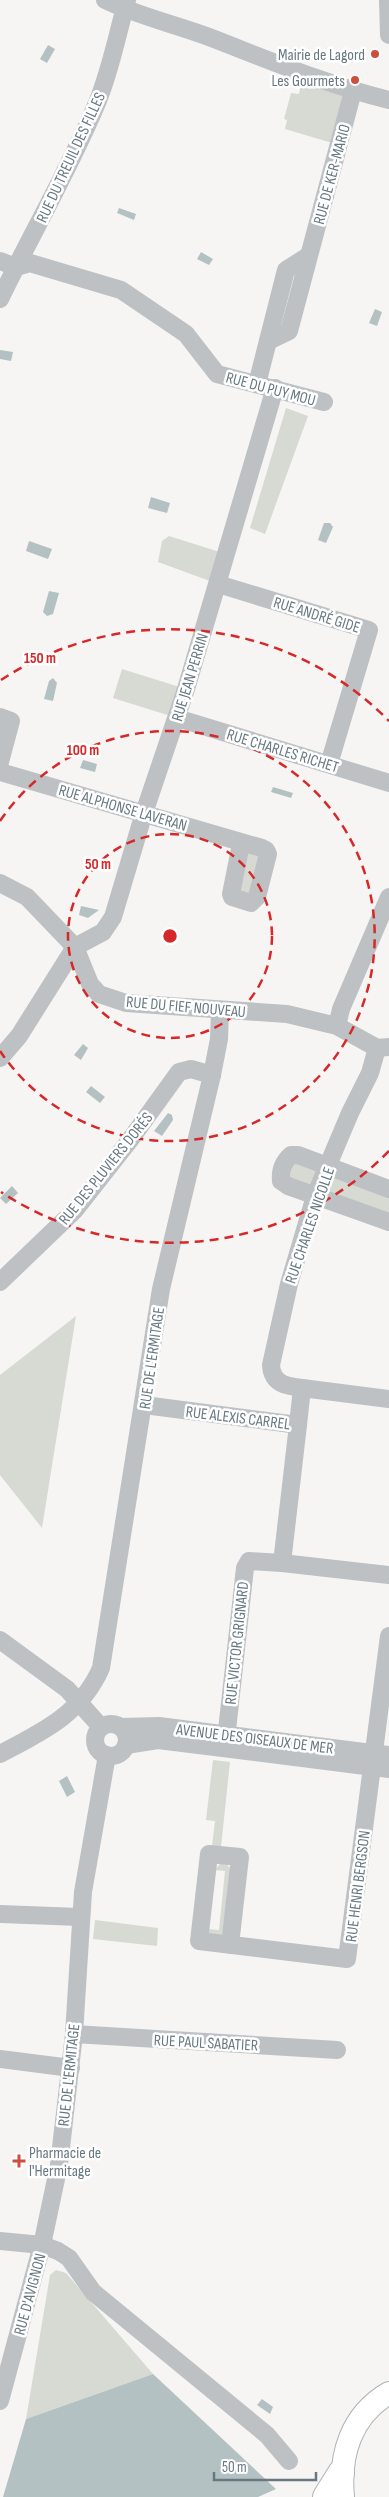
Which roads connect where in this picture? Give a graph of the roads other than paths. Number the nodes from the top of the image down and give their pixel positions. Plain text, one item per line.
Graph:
1 (105, 0) edge
2 (388, 0) edge
3 (125, 5) edge
4 (389, 35) edge
5 (353, 91) junction
6 (389, 100) edge
7 (8, 264) edge
8 (0, 298) edge
9 (257, 384) junction
10 (275, 388) junction
11 (324, 402) dead end
12 (218, 584) junction
13 (0, 717) edge
14 (177, 718) junction
15 (0, 762) edge
16 (329, 764) junction
17 (0, 772) edge
18 (389, 783) edge
19 (144, 812) junction
20 (247, 844) dead end
21 (0, 883) edge
22 (389, 897) edge
23 (75, 947) junction
24 (220, 1011) junction
25 (337, 1026) junction
26 (383, 1047) edge
27 (0, 1058) edge
28 (212, 1075) junction
29 (328, 1167) junction
30 (389, 1190) edge
31 (316, 1196) junction
32 (389, 1222) edge
33 (0, 1282) edge
34 (302, 1388) junction
35 (389, 1399) edge
36 (144, 1405) junction
37 (298, 1426) junction
38 (282, 1563) junction
39 (389, 1575) edge
40 (389, 1636) edge
41 (0, 1640) edge
42 (81, 1702) junction
43 (101, 1727) junction
44 (121, 1727) junction
45 (226, 1741) junction
46 (126, 1745) junction
47 (0, 1754) edge
48 (107, 1755) junction
49 (381, 1761) edge
50 (0, 1914) edge
51 (80, 1918) junction
52 (230, 1945) junction
53 (74, 2034) junction
54 (338, 2050) dead end
55 (0, 2059) edge
56 (70, 2068) junction
57 (0, 2241) edge
58 (42, 2246) junction
59 (389, 2393) edge
60 (0, 2400) edge
61 (289, 2461) dead end
62 (342, 2485) edge
63 (326, 2497) edge

1 - 3 street
2 - 4 street
3 - 5 street
3 - 7 street, RUE DU TREUIL DES FILLES
5 - 6 street
5 - 9 street, RUE DE KER-MARIO
7 - 8 street, RUE DU TREUIL DES FILLES
7 - 9 street, RUE DU PUY MOU
9 - 10 street, RUE DU PUY MOU
10 - 11 street, RUE DU PUY MOU
10 - 12 street, RUE JEAN PERRIN
12 - 14 street, RUE JEAN PERRIN
12 - 16 street, RUE ANDRÉ GIDE
13 - 15 street
14 - 16 street, RUE CHARLES RICHET
14 - 19 street, RUE JEAN PERRIN
16 - 18 street, RUE CHARLES RICHET
17 - 19 street, RUE ALPHONSE LAVERAN
19 - 20 street, RUE ALPHONSE LAVERAN
19 - 23 street, RUE JEAN PERRIN
21 - 23 street, RUE DU FIEF NOUVEAU
22 - 25 street
23 - 24 street, RUE DU FIEF NOUVEAU
23 - 27 street
24 - 25 street, RUE DU FIEF NOUVEAU
24 - 28 street, RUE DE L'ERMITAGE
25 - 26 street, RUE DU FIEF NOUVEAU
26 - 29 street, RUE CHARLES NICOLLE
28 - 33 street, RUE DES PLUVIERS DORÉS
28 - 36 street, RUE DE L'ERMITAGE
29 - 30 street
29 - 31 street, RUE CHARLES NICOLLE
29 - 31 street
31 - 32 street
31 - 34 street, RUE CHARLES NICOLLE
34 - 35 street
34 - 37 street, RUE ALEXIS CARREL
36 - 37 street, RUE ALEXIS CARREL
36 - 42 street, RUE DE L'ERMITAGE
37 - 38 street
38 - 39 street, RUE VICTOR GRIGNARD
38 - 45 street, RUE VICTOR GRIGNARD
40 - 49 street
41 - 42 street
42 - 43 street
42 - 47 street, RUE DE L'ERMITAGE
43 - 44 street
43 - 48 street
44 - 45 street, AVENUE DES OISEAUX DE MER
44 - 46 street
45 - 46 street, AVENUE DES OISEAUX DE MER
45 - 49 street, AVENUE DES OISEAUX DE MER
46 - 48 street
48 - 51 street, RUE DE L'ERMITAGE
49 - 52 street, RUE HENRI BERGSON
50 - 51 street
51 - 53 street, RUE DE L'ERMITAGE
52 - 52 street, RUE HENRI BERGSON
53 - 54 street, RUE PAUL SABATIER
53 - 56 street, RUE DE L'ERMITAGE
55 - 56 street
56 - 58 street, RUE DE L'ERMITAGE
57 - 58 street
58 - 60 street, RUE D'AVIGNON
58 - 61 street
59 - 62 main road
62 - 63 highway

